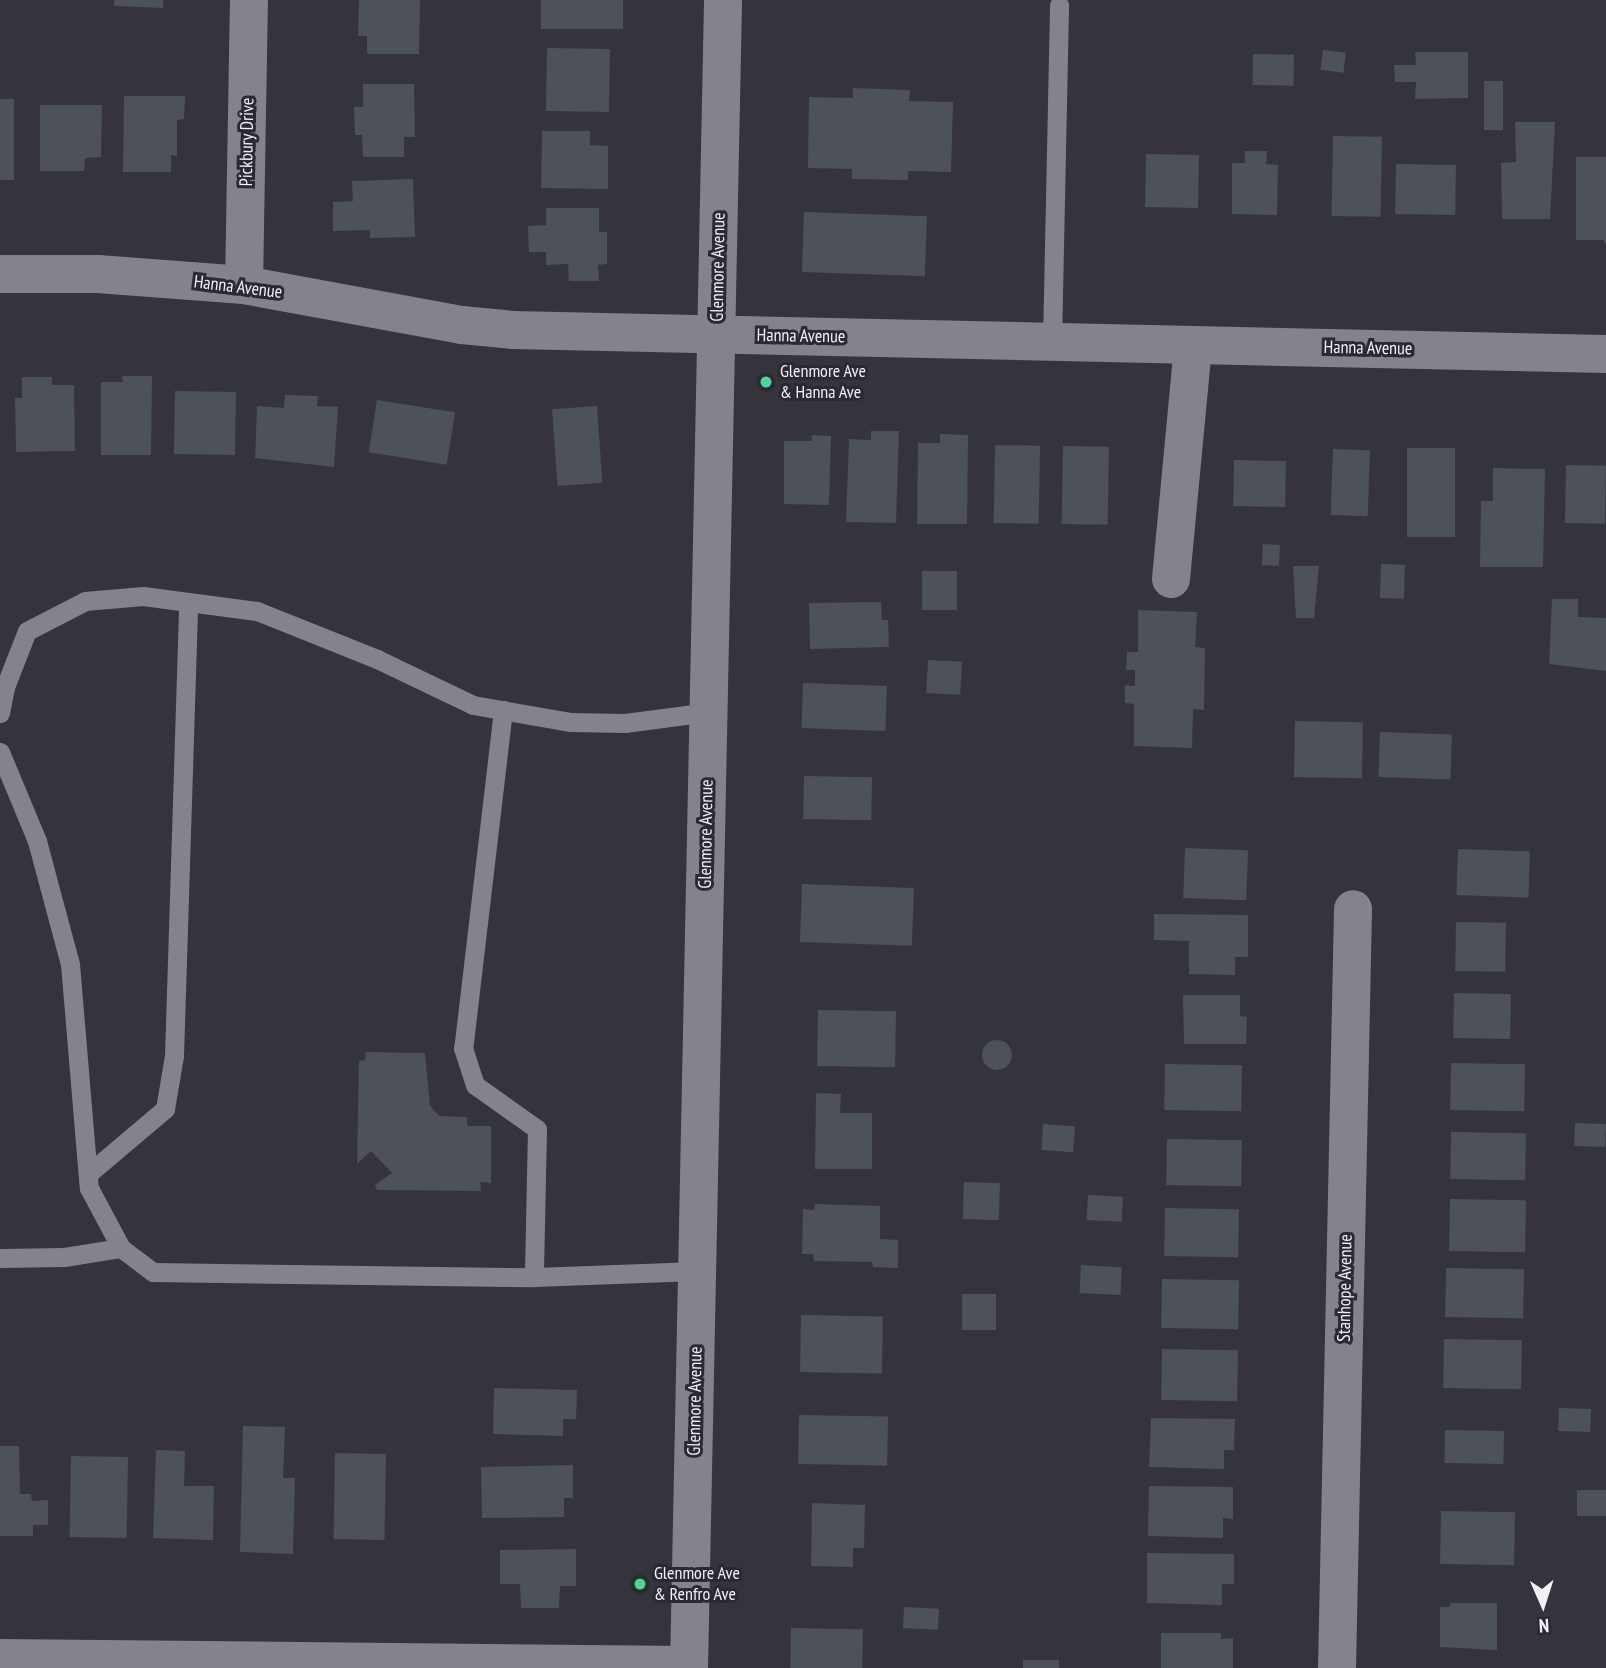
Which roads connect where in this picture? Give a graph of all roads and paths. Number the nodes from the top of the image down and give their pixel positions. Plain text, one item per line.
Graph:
1 (249, 0) edge
2 (723, 0) edge
3 (1059, 5) dead end
4 (0, 274) edge
5 (244, 285) junction
6 (716, 335) junction
7 (1052, 342) junction
8 (1193, 345) junction
9 (1606, 354) edge
10 (1171, 579) dead end
11 (188, 602) junction
12 (503, 710) junction
13 (709, 712) junction
14 (0, 713) edge
15 (0, 752) edge
16 (1353, 909) dead end
17 (88, 1174) junction
18 (121, 1248) junction
19 (0, 1258) edge
20 (697, 1271) junction
21 (534, 1276) junction
22 (0, 1658) edge
23 (690, 1666) edge
24 (1336, 1668) edge

1 - 5 street, Pickbury Drive
2 - 6 street, Glenmore Avenue
3 - 7 lane
4 - 5 street, Hanna Avenue
5 - 6 street, Hanna Avenue
6 - 7 street, Hanna Avenue
6 - 13 street, Glenmore Avenue
7 - 8 street, Hanna Avenue
8 - 9 street, Hanna Avenue
8 - 10 street
11 - 12 lane
11 - 14 lane
11 - 17 lane
12 - 13 lane
12 - 21 lane
13 - 20 street, Glenmore Avenue
15 - 17 lane
16 - 24 street, Stanhope Avenue
17 - 18 lane
18 - 19 lane
18 - 21 lane
20 - 21 lane
20 - 23 street, Glenmore Avenue
22 - 23 street

